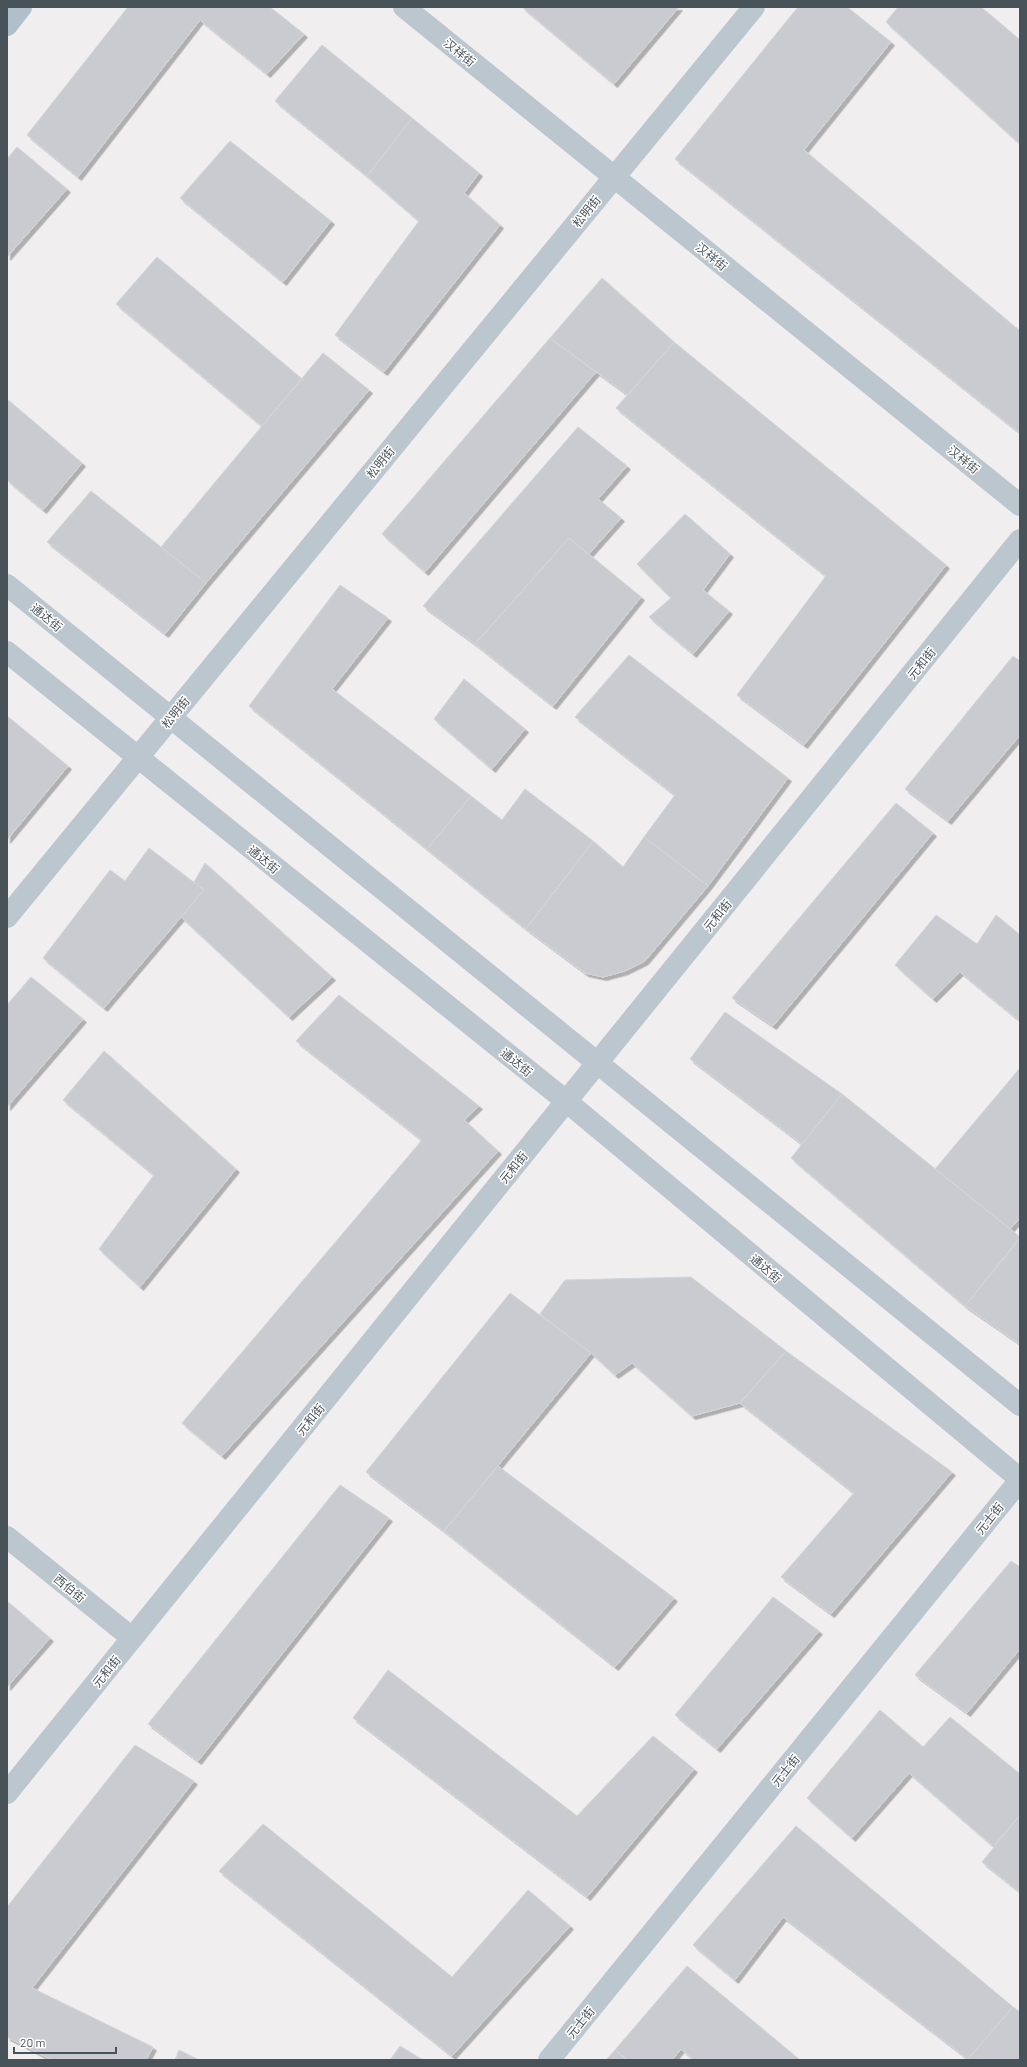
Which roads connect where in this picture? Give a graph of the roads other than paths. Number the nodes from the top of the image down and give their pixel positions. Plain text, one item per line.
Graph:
1 (21, 7) edge
2 (404, 7) edge
3 (754, 7) edge
4 (7, 25) edge
5 (614, 177) junction
6 (1020, 505) edge
7 (1020, 540) edge
8 (7, 585) edge
9 (7, 652) edge
10 (171, 717) junction
11 (138, 757) junction
12 (7, 917) edge
13 (598, 1063) junction
14 (566, 1102) junction
15 (1020, 1405) edge
16 (1020, 1479) edge
17 (7, 1537) edge
18 (132, 1638) junction
19 (7, 1793) edge
20 (549, 2060) edge

1 - 4 main road
2 - 5 street, 汉祥街
3 - 5 street, 松明街
5 - 6 street, 汉祥街
5 - 10 street, 松明街
7 - 13 street, 元和街
8 - 10 street, 通达街
9 - 11 street, 通达街
10 - 11 street, 松明街
10 - 13 street, 通达街
11 - 12 street, 松明街
11 - 14 street, 通达街
13 - 14 street, 元和街
13 - 15 street, 通达街
14 - 16 street, 通达街
14 - 18 street, 元和街
16 - 20 street, 元士街
17 - 18 street, 西伯街
18 - 19 street, 元和街

